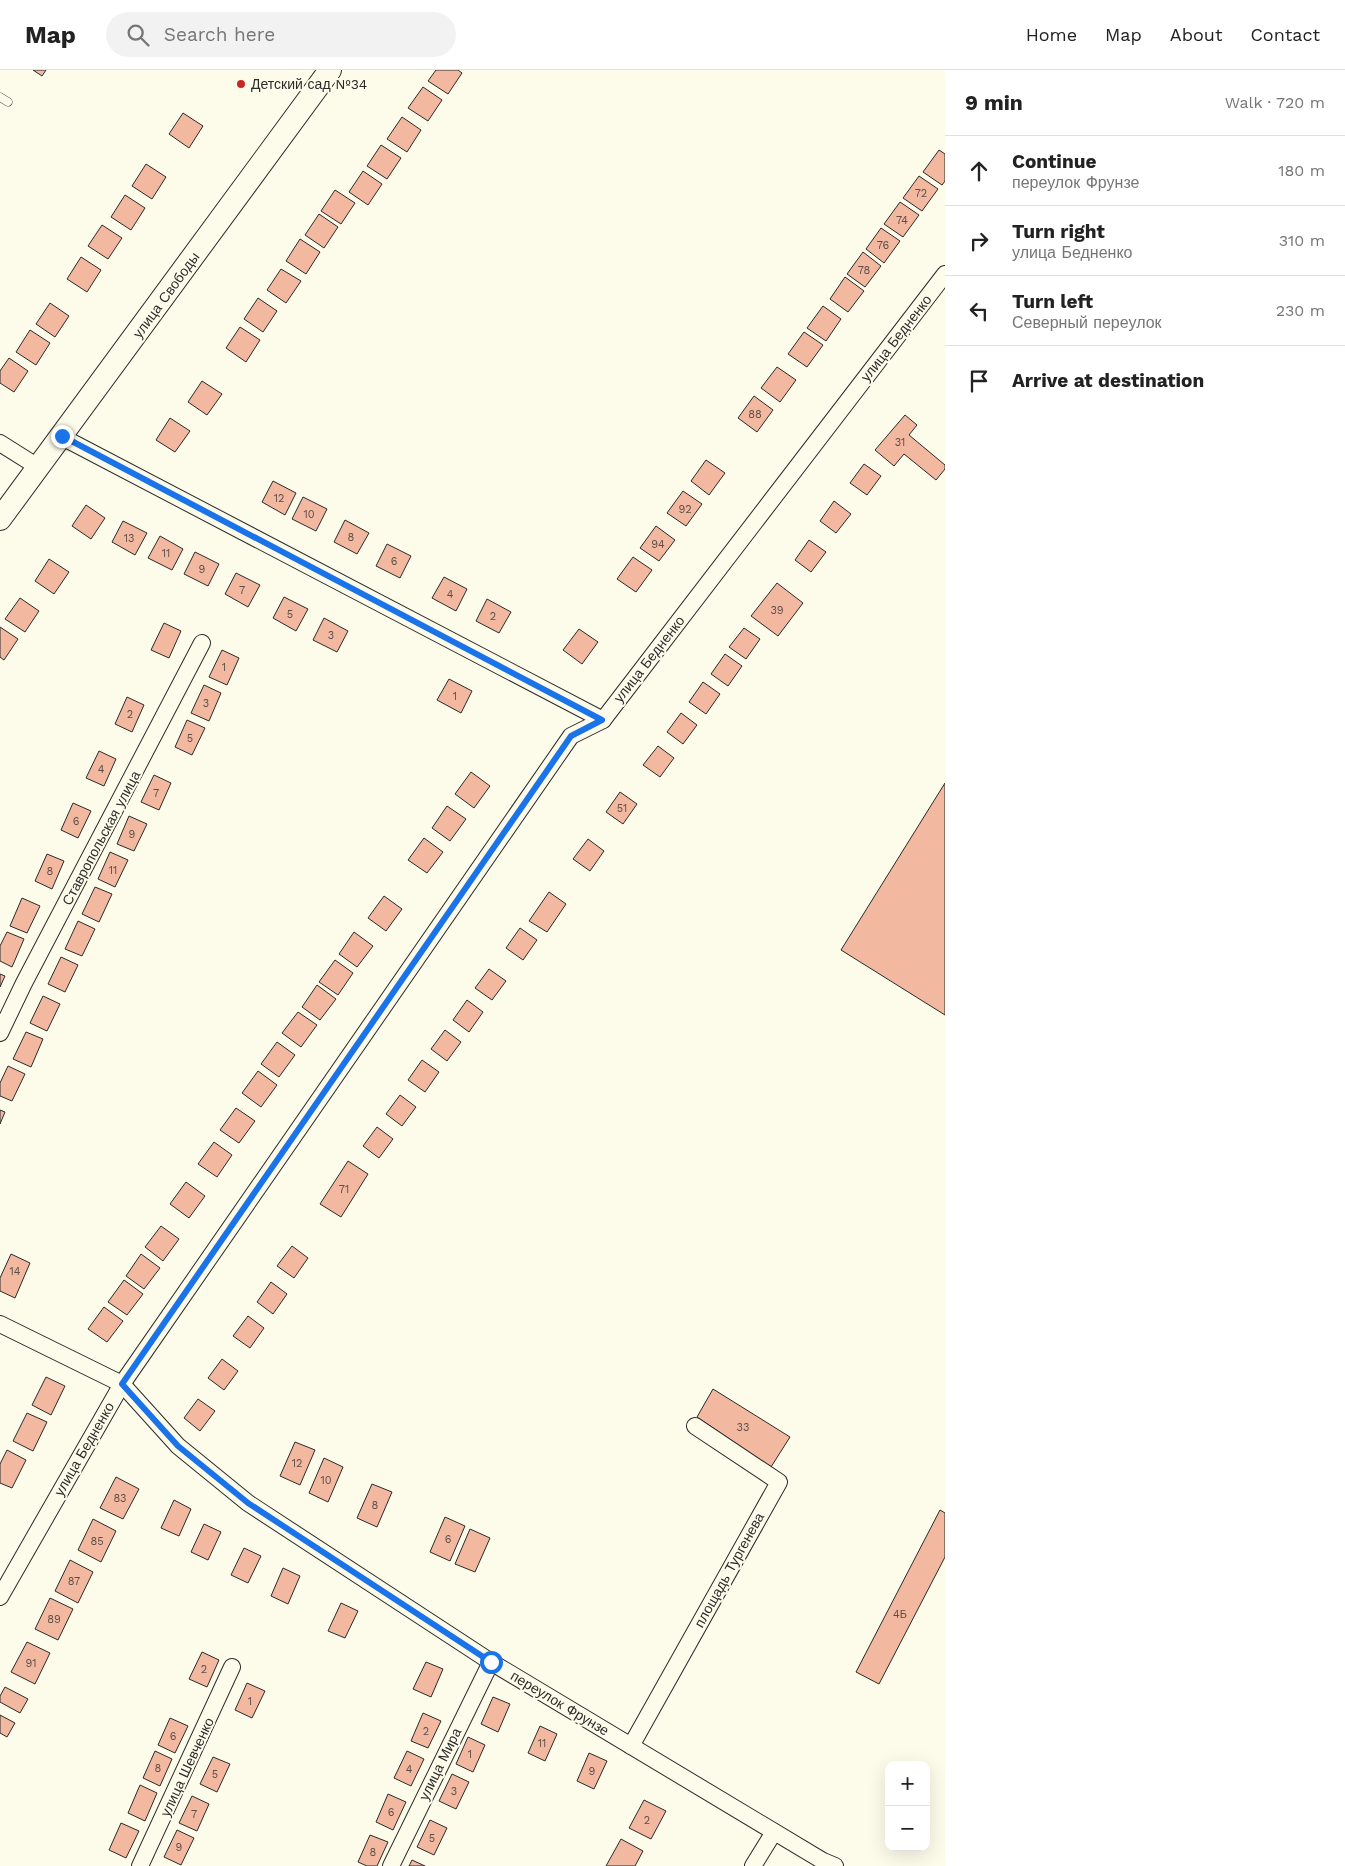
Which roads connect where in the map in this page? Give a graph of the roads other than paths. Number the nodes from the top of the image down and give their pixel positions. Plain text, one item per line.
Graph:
1 (330, 70) edge
2 (0, 97) edge
3 (8, 102) dead end
4 (945, 274) edge
5 (62, 436) junction
6 (0, 443) edge
7 (38, 467) junction
8 (0, 519) edge
9 (202, 643) dead end
10 (602, 720) junction
11 (0, 1033) edge
12 (0, 1324) edge
13 (122, 1384) junction
14 (695, 1426) dead end
15 (0, 1597) edge
16 (491, 1662) junction
17 (232, 1667) dead end
18 (631, 1746) junction
19 (774, 1832) junction
20 (140, 1866) edge
21 (391, 1866) edge
22 (753, 1866) edge
23 (835, 1866) edge

1 - 5 main road, улица Свободы
2 - 3 lane
4 - 10 street, улица Бедненко
5 - 7 main road, улица Свободы
5 - 10 street
6 - 7 street
7 - 8 main road, улица Свободы
9 - 11 street, Ставропольская улица
10 - 13 street, улица Бедненко
12 - 13 street, переулок Фрунзе
13 - 15 street, улица Бедненко
13 - 16 street, переулок Фрунзе
14 - 18 street, площадь Тургенева
16 - 18 street, переулок Фрунзе
16 - 21 street, улица Мира
17 - 20 street, улица Шевченко
18 - 19 street, переулок Фрунзе
19 - 22 street
19 - 23 street, переулок Фрунзе

